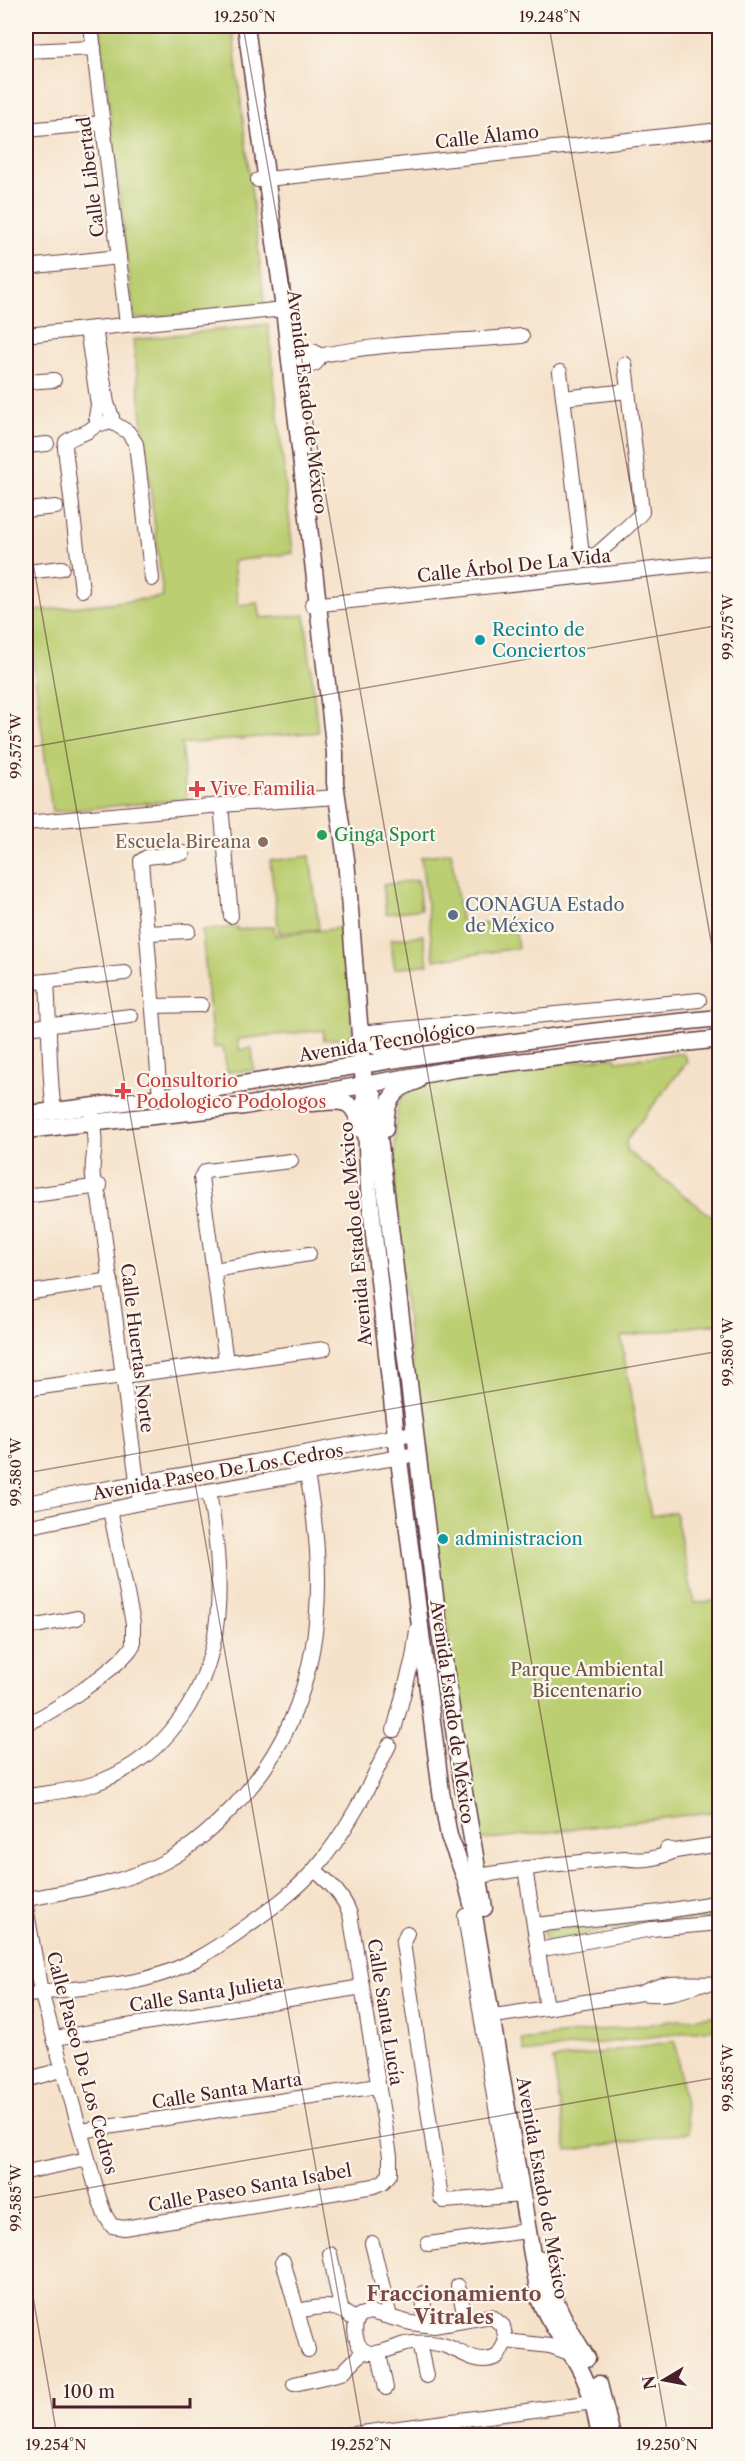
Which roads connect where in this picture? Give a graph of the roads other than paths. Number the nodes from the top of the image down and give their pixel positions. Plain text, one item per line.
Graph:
1 (91, 26) edge
2 (239, 26) edge
3 (246, 26) edge
4 (94, 48) junction
5 (26, 51) edge
6 (103, 123) junction
7 (26, 130) edge
8 (720, 130) edge
9 (262, 180) junction
10 (119, 257) junction
11 (26, 267) edge
12 (280, 310) junction
13 (127, 324) junction
14 (91, 328) junction
15 (26, 335) edge
16 (522, 336) dead end
17 (304, 358) junction
18 (625, 364) dead end
19 (560, 372) dead end
20 (54, 380) dead end
21 (26, 382) edge
22 (628, 391) junction
23 (563, 398) junction
24 (104, 422) junction
25 (47, 444) dead end
26 (26, 446) edge
27 (56, 507) dead end
28 (26, 510) edge
29 (594, 556) junction
30 (720, 562) edge
31 (62, 568) dead end
32 (26, 572) edge
33 (595, 575) junction
34 (152, 579) dead end
35 (81, 590) dead end
36 (315, 605) junction
37 (336, 790) junction
38 (220, 805) junction
39 (26, 823) edge
40 (183, 853) dead end
41 (231, 916) dead end
42 (188, 931) dead end
43 (148, 933) junction
44 (125, 973) dead end
45 (47, 981) junction
46 (26, 983) edge
47 (699, 1000) dead end
48 (201, 1005) dead end
49 (153, 1006) junction
50 (131, 1016) dead end
51 (720, 1018) edge
52 (50, 1026) junction
53 (26, 1028) edge
54 (364, 1035) junction
55 (720, 1039) edge
56 (403, 1058) junction
57 (366, 1065) junction
58 (455, 1069) junction
59 (368, 1084) junction
60 (160, 1097) junction
61 (244, 1106) junction
62 (54, 1111) junction
63 (26, 1114) edge
64 (92, 1114) junction
65 (26, 1130) edge
66 (291, 1161) dead end
67 (385, 1181) junction
68 (369, 1189) junction
69 (98, 1190) junction
70 (26, 1196) edge
71 (309, 1254) dead end
72 (214, 1270) junction
73 (111, 1280) junction
74 (26, 1293) edge
75 (324, 1349) dead end
76 (226, 1362) junction
77 (123, 1375) junction
78 (26, 1389) edge
79 (414, 1433) junction
80 (396, 1436) junction
81 (417, 1454) junction
82 (398, 1457) junction
83 (307, 1475) junction
84 (136, 1482) junction
85 (209, 1492) junction
86 (26, 1503) edge
87 (140, 1503) junction
88 (110, 1510) junction
89 (406, 1519) junction
90 (426, 1521) junction
91 (26, 1527) edge
92 (409, 1540) junction
93 (429, 1542) junction
94 (418, 1617) junction
95 (77, 1618) dead end
96 (26, 1628) edge
97 (26, 1724) edge
98 (394, 1730) dead end
99 (389, 1745) dead end
100 (26, 1796) edge
101 (720, 1845) edge
102 (525, 1868) junction
103 (314, 1870) junction
104 (478, 1876) junction
105 (26, 1899) edge
106 (720, 1902) edge
107 (26, 1906) edge
108 (465, 1916) dead end
109 (720, 1923) edge
110 (534, 1925) junction
111 (407, 1934) dead end
112 (538, 1950) junction
113 (720, 1983) edge
114 (362, 1987) junction
115 (41, 1992) junction
116 (26, 1996) edge
117 (547, 2004) junction
118 (501, 2011) junction
119 (55, 2038) junction
120 (64, 2069) junction
121 (26, 2080) edge
122 (378, 2086) junction
123 (81, 2131) junction
124 (88, 2159) junction
125 (26, 2172) edge
126 (390, 2174) joint
127 (516, 2195) junction
128 (112, 2226) joint
129 (527, 2231) junction
130 (372, 2243) dead end
131 (428, 2244) dead end
132 (330, 2254) dead end
133 (283, 2261) dead end
134 (458, 2286) dead end
135 (423, 2293) dead end
136 (341, 2308) junction
137 (297, 2311) junction
138 (390, 2317) junction
139 (466, 2320) junction
140 (356, 2321) junction
141 (425, 2325) junction
142 (556, 2332) junction
143 (506, 2341) junction
144 (419, 2343) junction
145 (543, 2345) junction
146 (308, 2350) dead end
147 (364, 2351) junction
148 (379, 2354) junction
149 (572, 2354) junction
150 (426, 2376) dead end
151 (294, 2384) dead end
152 (386, 2388) dead end
153 (594, 2402) junction
154 (339, 2436) edge
155 (600, 2436) edge
156 (612, 2436) edge

1 - 4 street, Calle Libertad
2 - 9 main road, Avenida Estado de México
3 - 9 main road, Avenida Estado de México
4 - 5 street
4 - 6 street, Calle Libertad
6 - 7 street
6 - 10 street, Calle Libertad
8 - 9 street, Calle Álamo
9 - 12 main road, Avenida Estado de México
10 - 11 street
10 - 13 street, Calle Libertad
12 - 13 street
12 - 17 main road, Avenida Estado de México
12 - 36 main road, Avenida Estado de México
13 - 14 street
14 - 15 street
14 - 24 street
16 - 17 street
17 - 36 main road, Avenida Estado de México
18 - 22 street
19 - 23 street
20 - 21 street
22 - 23 street
22 - 29 street
23 - 29 street
24 - 34 street
24 - 35 street
25 - 26 street
27 - 28 street
29 - 33 street
30 - 33 street, Calle Árbol De La Vida
31 - 32 street
33 - 36 street, Calle Árbol De La Vida
36 - 37 main road, Avenida Estado de México
37 - 38 street
37 - 54 main road, Avenida Estado de México
38 - 39 street
38 - 41 street
40 - 43 street
42 - 43 street
43 - 49 street
44 - 45 street
45 - 46 street
45 - 52 street
47 - 54 street
48 - 49 street
49 - 60 street
50 - 52 street
51 - 56 main road, Avenida Tecnológico
52 - 53 street
52 - 62 street
54 - 56 main road
54 - 57 main road, Avenida Estado de México
55 - 58 main road, Avenida Tecnológico
56 - 57 main road, Avenida Tecnológico
57 - 59 main road, Avenida Estado de México
57 - 60 main road, Avenida Tecnológico
58 - 59 main road, Avenida Tecnológico
58 - 67 main road
59 - 61 main road, Avenida Tecnológico
59 - 67 main road, Avenida Estado de México
59 - 68 main road, Avenida Estado de México
60 - 64 main road, Avenida Tecnológico
61 - 64 main road, Avenida Tecnológico
61 - 68 main road
62 - 63 main road, Avenida Tecnológico
62 - 64 main road, Avenida Tecnológico
64 - 65 main road, Avenida Tecnológico
64 - 69 street, Calle Huertas Norte
66 - 72 street
67 - 79 main road, Avenida Estado de México
68 - 80 main road, Avenida Estado de México
69 - 70 street
69 - 73 street, Calle Huertas Norte
71 - 72 street
72 - 76 street
73 - 74 street
73 - 77 street, Calle Huertas Norte
75 - 76 street
76 - 77 street
77 - 78 street
77 - 84 street, Calle Huertas Norte
79 - 80 street, Avenida Paseo De Los Cedros
79 - 81 main road, Avenida Estado de México
80 - 82 main road, Avenida Estado de México
80 - 84 street, Avenida Paseo De Los Cedros
81 - 82 street, Avenida Paseo De Los Cedros
81 - 90 main road, Avenida Estado de México
82 - 83 street, Avenida Paseo De Los Cedros
82 - 89 main road, Avenida Estado de México
83 - 85 street, Avenida Paseo De Los Cedros
83 - 105 street
84 - 86 street, Avenida Paseo De Los Cedros
84 - 87 street, Calle Huertas Norte
85 - 87 street, Avenida Paseo De Los Cedros
85 - 100 street
87 - 88 street, Avenida Paseo De Los Cedros
88 - 91 street, Avenida Paseo De Los Cedros
88 - 97 street
89 - 90 main road
89 - 92 main road, Avenida Estado de México
90 - 93 main road, Avenida Estado de México
92 - 93 main road
92 - 94 main road, Avenida Estado de México
93 - 104 main road, Avenida Estado de México
94 - 98 street
94 - 127 main road, Avenida Estado de México
95 - 96 street
99 - 103 street
101 - 102 street
102 - 104 street
102 - 110 street
103 - 114 street, Calle Santa Lucía
103 - 115 street
104 - 118 main road, Avenida Estado de México
106 - 110 street
107 - 115 street, Calle Paseo De Los Cedros
108 - 127 street
109 - 112 street
110 - 112 street
111 - 127 street
112 - 117 street
113 - 117 street
114 - 119 street, Calle Santa Julieta
114 - 122 street, Calle Santa Lucía
115 - 116 street
115 - 119 street, Calle Paseo De Los Cedros
117 - 118 street
118 - 156 main road, Avenida Estado de México
119 - 120 street, Calle Paseo De Los Cedros
120 - 121 street
120 - 123 street, Calle Paseo De Los Cedros
122 - 123 street, Calle Santa Marta
122 - 126 street, Calle Santa Lucía
123 - 124 street, Calle Paseo De Los Cedros
124 - 125 street
124 - 128 street, Calle Paseo De Los Cedros
126 - 128 street, Calle Paseo Santa Isabel
127 - 129 main road, Avenida Estado de México
129 - 131 street
129 - 142 main road, Avenida Estado de México
130 - 138 street
132 - 136 street
133 - 137 street
134 - 139 street
135 - 141 street
136 - 137 street
136 - 140 street
137 - 146 street
138 - 140 street
138 - 141 street
139 - 141 street
139 - 143 street
140 - 147 street
142 - 145 street
142 - 149 main road, Avenida Estado de México
143 - 144 street
143 - 145 street
144 - 148 street
144 - 150 street
145 - 149 street
147 - 148 street
147 - 151 street
148 - 152 street
149 - 153 main road, Avenida Estado de México
153 - 154 street
153 - 155 main road, Avenida Estado de México

